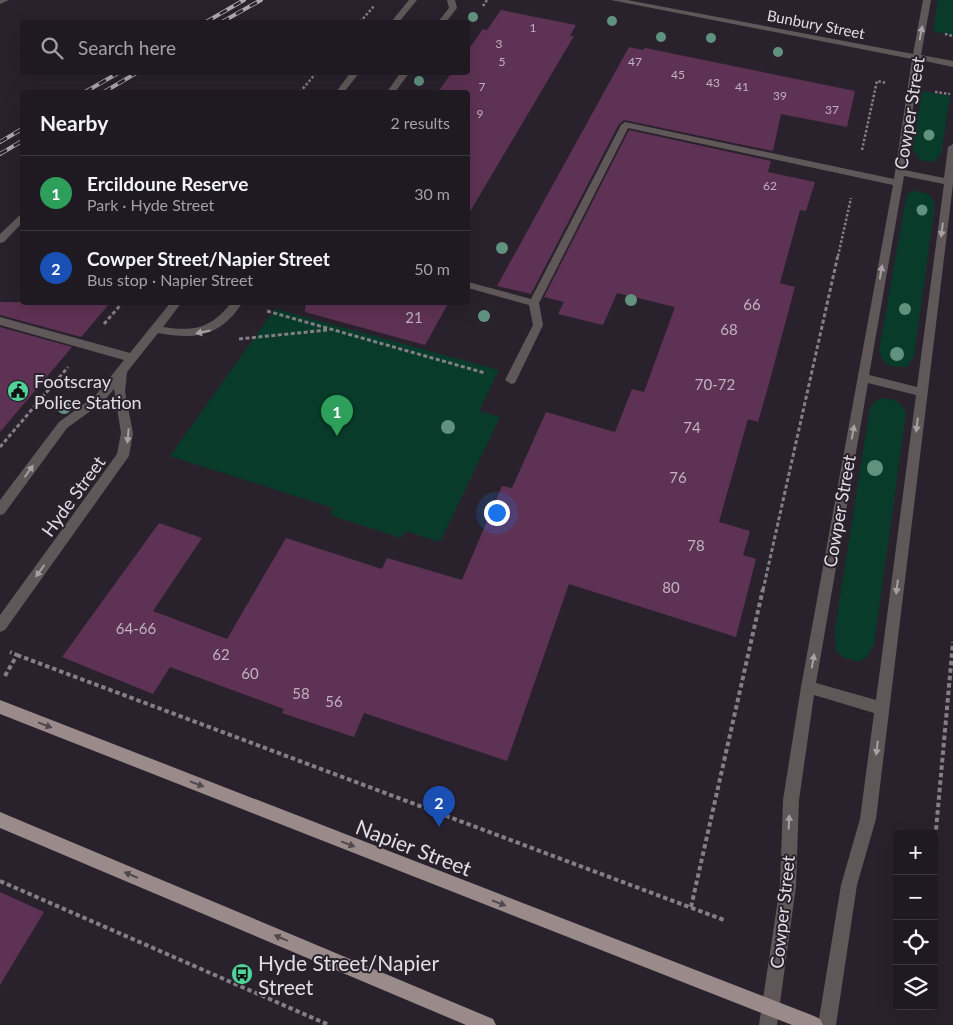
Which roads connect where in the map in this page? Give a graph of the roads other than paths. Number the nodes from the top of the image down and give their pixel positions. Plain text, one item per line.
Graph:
1 (5, 0) edge
2 (412, 0) edge
3 (451, 0) edge
4 (615, 0) edge
5 (928, 0) edge
6 (0, 2) edge
7 (397, 20) edge
8 (444, 20) edge
9 (917, 57) junction
10 (953, 64) edge
11 (354, 75) edge
12 (404, 75) edge
13 (342, 90) edge
14 (392, 90) edge
15 (953, 146) edge
16 (898, 178) junction
17 (948, 182) junction
18 (20, 220) edge
19 (0, 240) edge
20 (470, 286) edge
21 (534, 303) junction
22 (174, 305) edge
23 (236, 305) edge
24 (0, 321) edge
25 (156, 329) junction
26 (133, 358) junction
27 (122, 372) junction
28 (862, 377) junction
29 (511, 380) road end
30 (921, 392) junction
31 (0, 510) edge
32 (0, 626) edge
33 (808, 687) junction
34 (0, 708) edge
35 (881, 708) junction
36 (0, 820) edge
37 (770, 1017) edge
38 (487, 1025) edge
39 (814, 1025) edge
40 (827, 1025) edge

1 - 6 street
2 - 7 street
3 - 8 street
4 - 9 street, Bunbury Street
9 -> 5 street, Cowper Street
9 - 10 street, Bunbury Street
9 - 16 street, Cowper Street
11 - 13 street
12 - 14 street
15 - 17 street
16 - 17 street
16 - 21 street
28 -> 16 street, Cowper Street
17 -> 30 street
18 - 19 street
20 - 21 street
21 - 29 street
22 - 25 street
23 -> 25 street
24 - 26 street
25 - 26 street
26 - 27 street
31 -> 27 street
27 -> 32 street, Hyde Street
28 - 30 street
33 -> 28 street, Cowper Street
30 -> 35 street
33 - 35 street
37 -> 33 street, Cowper Street
34 -> 37 main road, Napier Street
35 -> 40 street
38 -> 36 main road
37 - 39 main road, Napier Street

